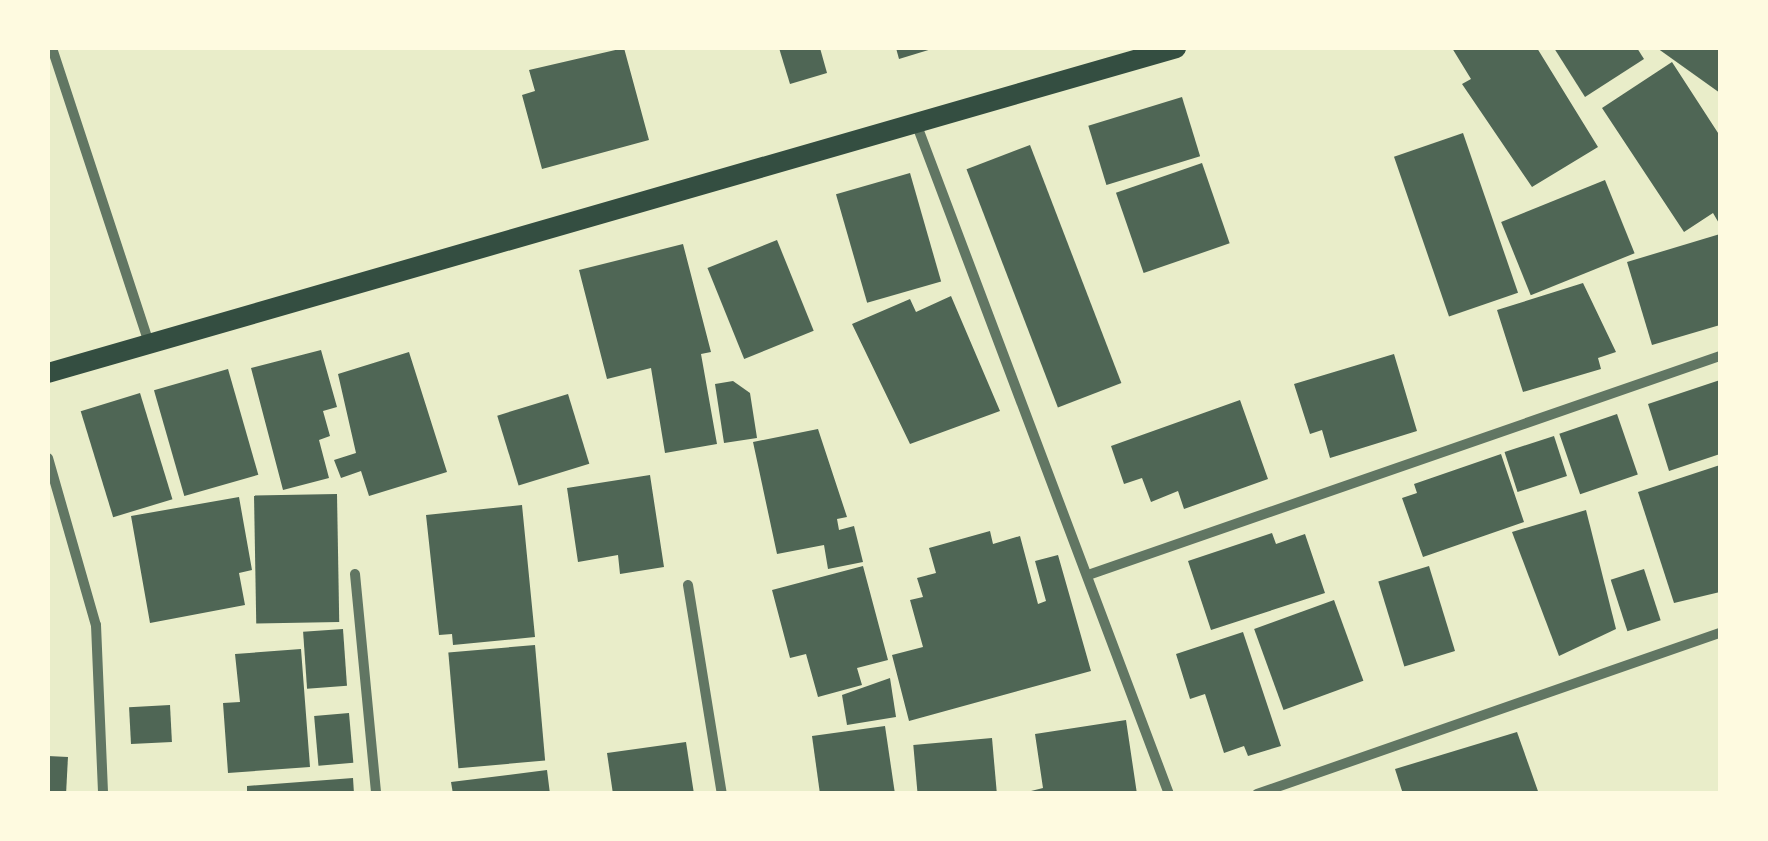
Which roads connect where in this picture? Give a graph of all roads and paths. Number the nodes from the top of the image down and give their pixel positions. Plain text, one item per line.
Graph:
1 (52, 48) edge
2 (1176, 48) edge
3 (916, 123) junction
4 (149, 343) junction
5 (1720, 356) edge
6 (48, 373) edge
7 (48, 458) edge
8 (355, 574) dead end
9 (1091, 574) junction
10 (688, 585) dead end
11 (1720, 633) edge
12 (103, 794) edge
13 (376, 794) edge
14 (722, 794) edge
15 (1169, 794) edge
16 (1257, 794) edge

1 - 4 street
2 - 3 main road
3 - 4 main road
3 - 9 street
4 - 6 main road
5 - 9 street
7 - 12 street
8 - 13 street
9 - 15 street
10 - 14 street
11 - 16 street

